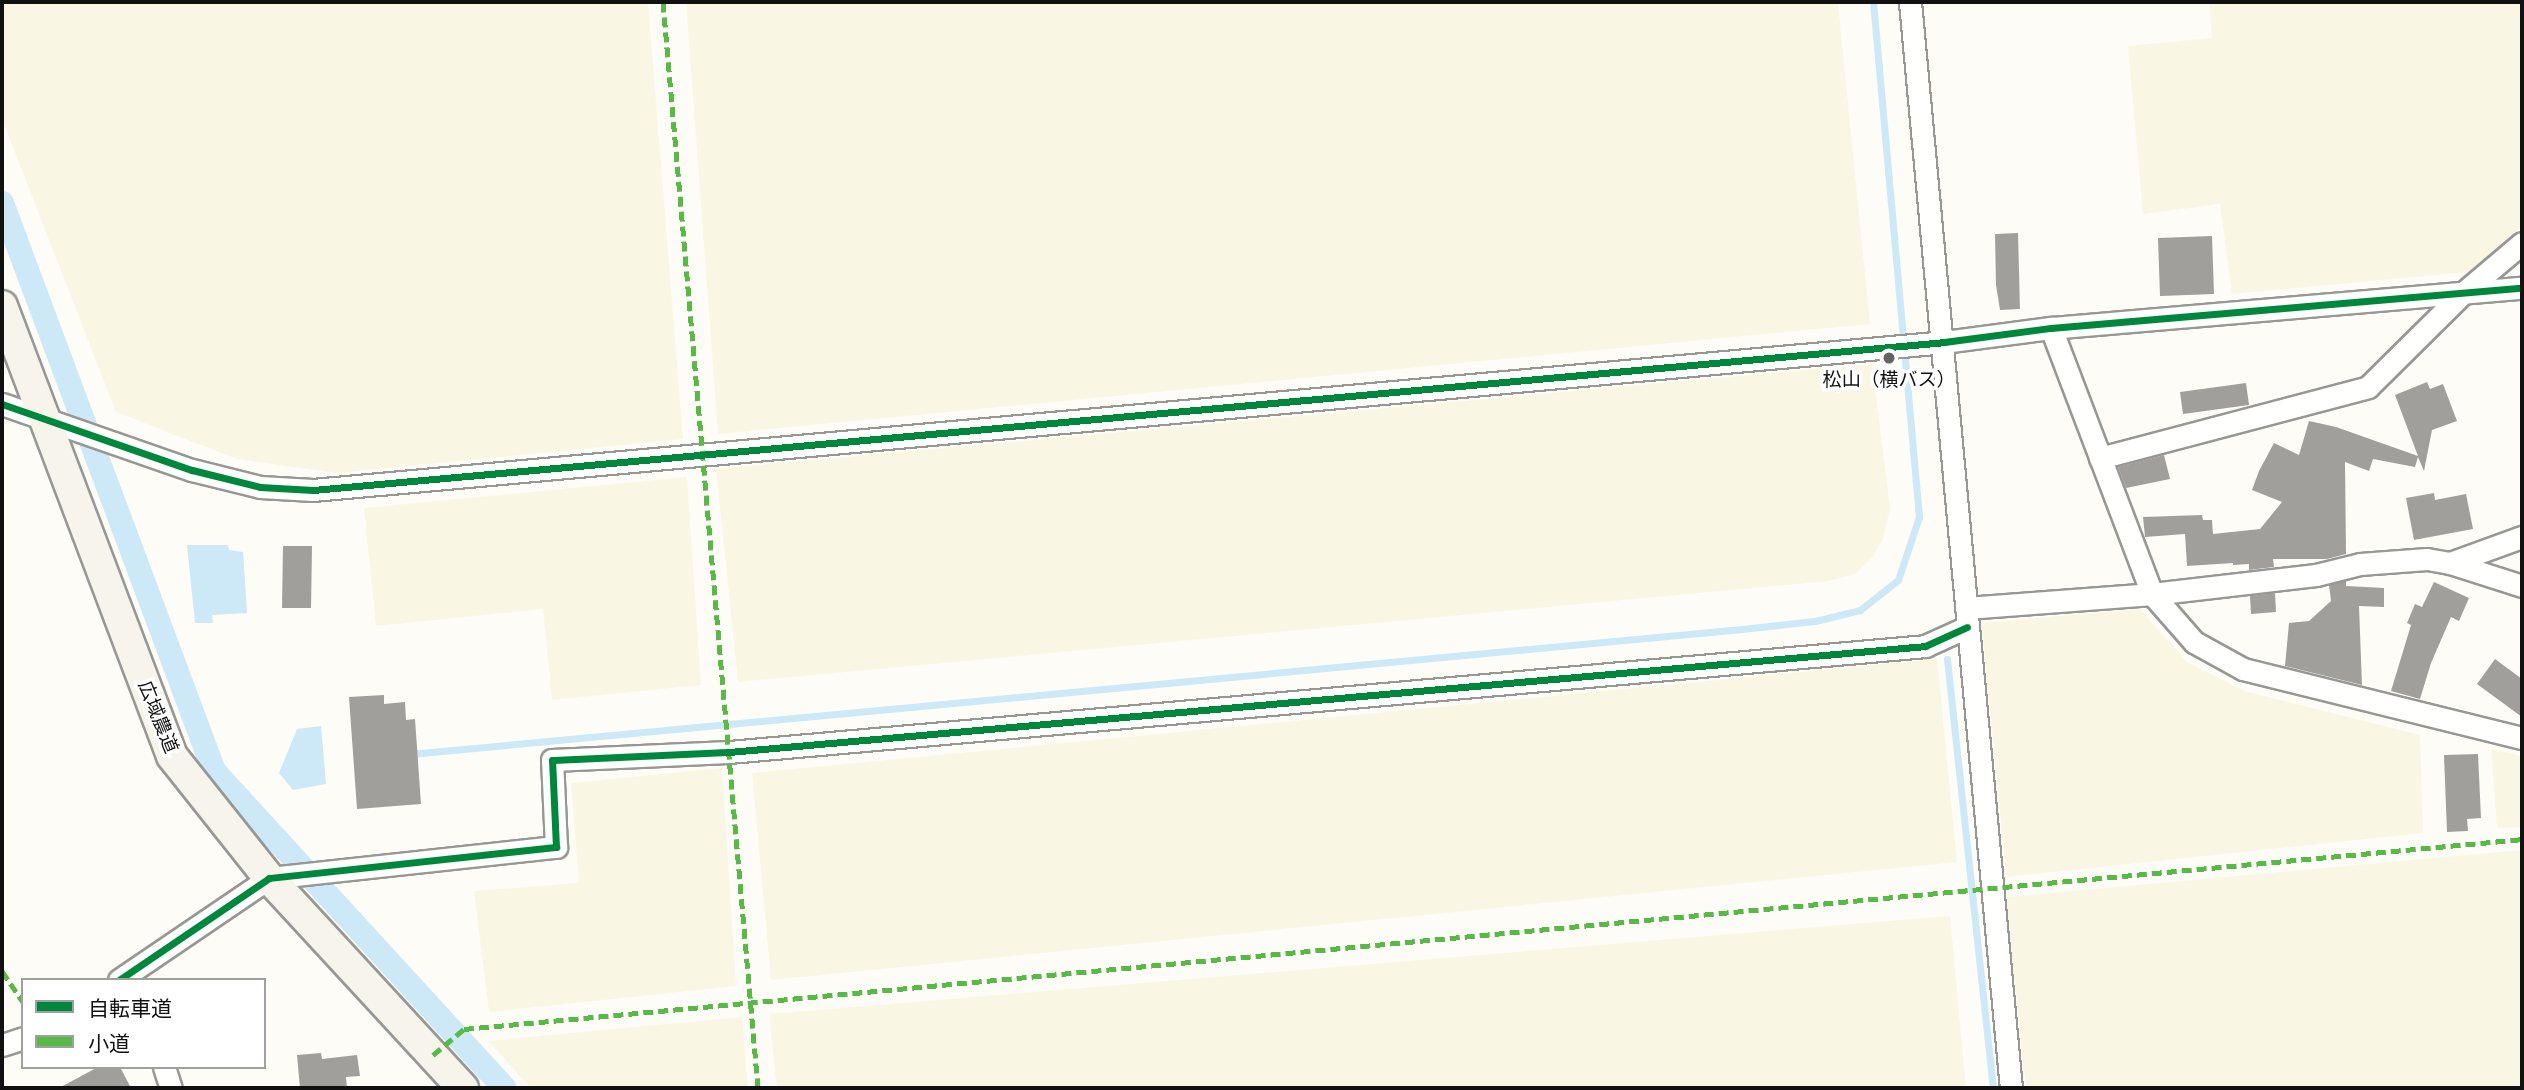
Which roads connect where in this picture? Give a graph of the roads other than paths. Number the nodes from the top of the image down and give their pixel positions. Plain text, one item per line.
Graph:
1 (1910, 2) edge
2 (2522, 243) edge
3 (2522, 288) edge
4 (2463, 293) junction
5 (2, 306) edge
6 (2051, 328) junction
7 (1944, 342) junction
8 (2, 404) edge
9 (44, 417) junction
10 (2100, 458) junction
11 (2522, 537) edge
12 (2450, 563) junction
13 (2522, 586) edge
14 (2152, 594) junction
15 (1967, 618) junction
16 (2522, 738) edge
17 (269, 878) junction
18 (126, 978) edge
19 (21, 1039) edge
20 (2, 1045) edge
21 (165, 1069) edge
22 (171, 1088) edge
23 (463, 1088) edge
24 (2011, 1088) edge

1 - 7 street
2 - 4 street
3 - 4 street
4 - 6 street
4 - 10 street
5 - 9 street, 広域農道
6 - 7 street
6 - 10 street
7 - 9 street
7 - 15 street
8 - 9 street
9 - 17 street, 広域農道
10 - 14 street
11 - 12 street
12 - 13 street
12 - 14 street
14 - 15 street
14 - 16 street
15 - 17 street
15 - 24 street
17 - 18 street
17 - 23 street, 広域農道
19 - 20 street
21 - 22 street

